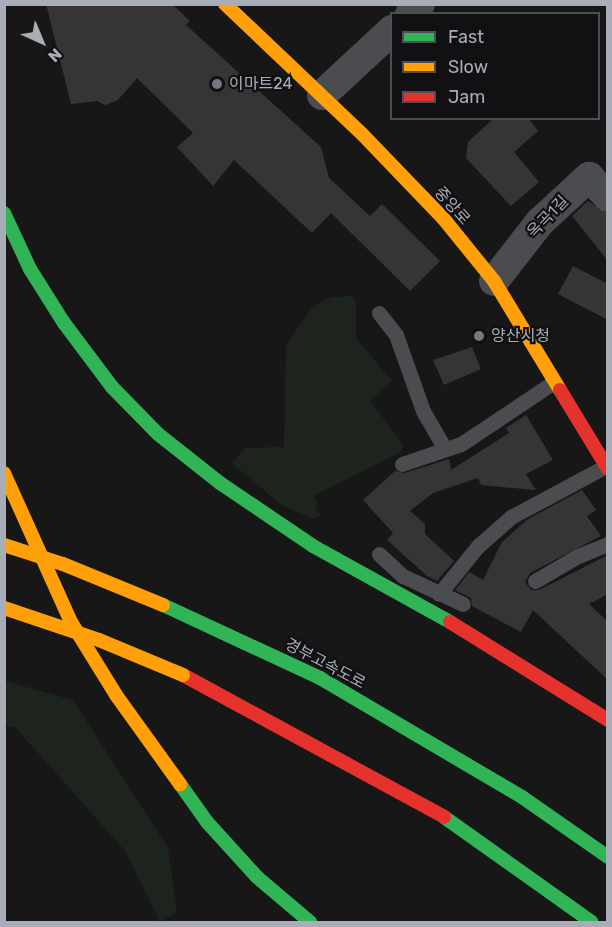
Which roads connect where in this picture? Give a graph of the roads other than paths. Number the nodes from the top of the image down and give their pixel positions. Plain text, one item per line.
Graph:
1 (225, 4) edge
2 (390, 32) edge
3 (322, 95) junction
4 (608, 197) edge
5 (4, 213) edge
6 (494, 281) junction
7 (379, 313) dead end
8 (554, 382) junction
9 (445, 449) junction
10 (402, 464) dead end
11 (607, 467) edge
12 (4, 473) edge
13 (4, 544) edge
14 (608, 544) edge
15 (379, 554) dead end
16 (535, 581) dead end
17 (439, 594) junction
18 (463, 604) dead end
19 (4, 608) edge
20 (608, 720) edge
21 (608, 857) edge
22 (310, 922) edge
23 (592, 922) edge

1 - 3 main road, 중앙로
2 - 3 street
3 - 6 main road, 중앙로
4 - 6 street, 옥곡1길
5 - 20 main road
6 - 8 main road, 중앙로
7 - 9 lane
8 - 9 lane
8 - 11 main road, 중앙로
9 - 10 lane
11 - 17 lane
12 - 22 main road
13 - 21 main road, 경부고속도로, bridge
14 - 16 lane
15 - 17 lane
17 - 18 lane
19 - 23 main road, bridge

